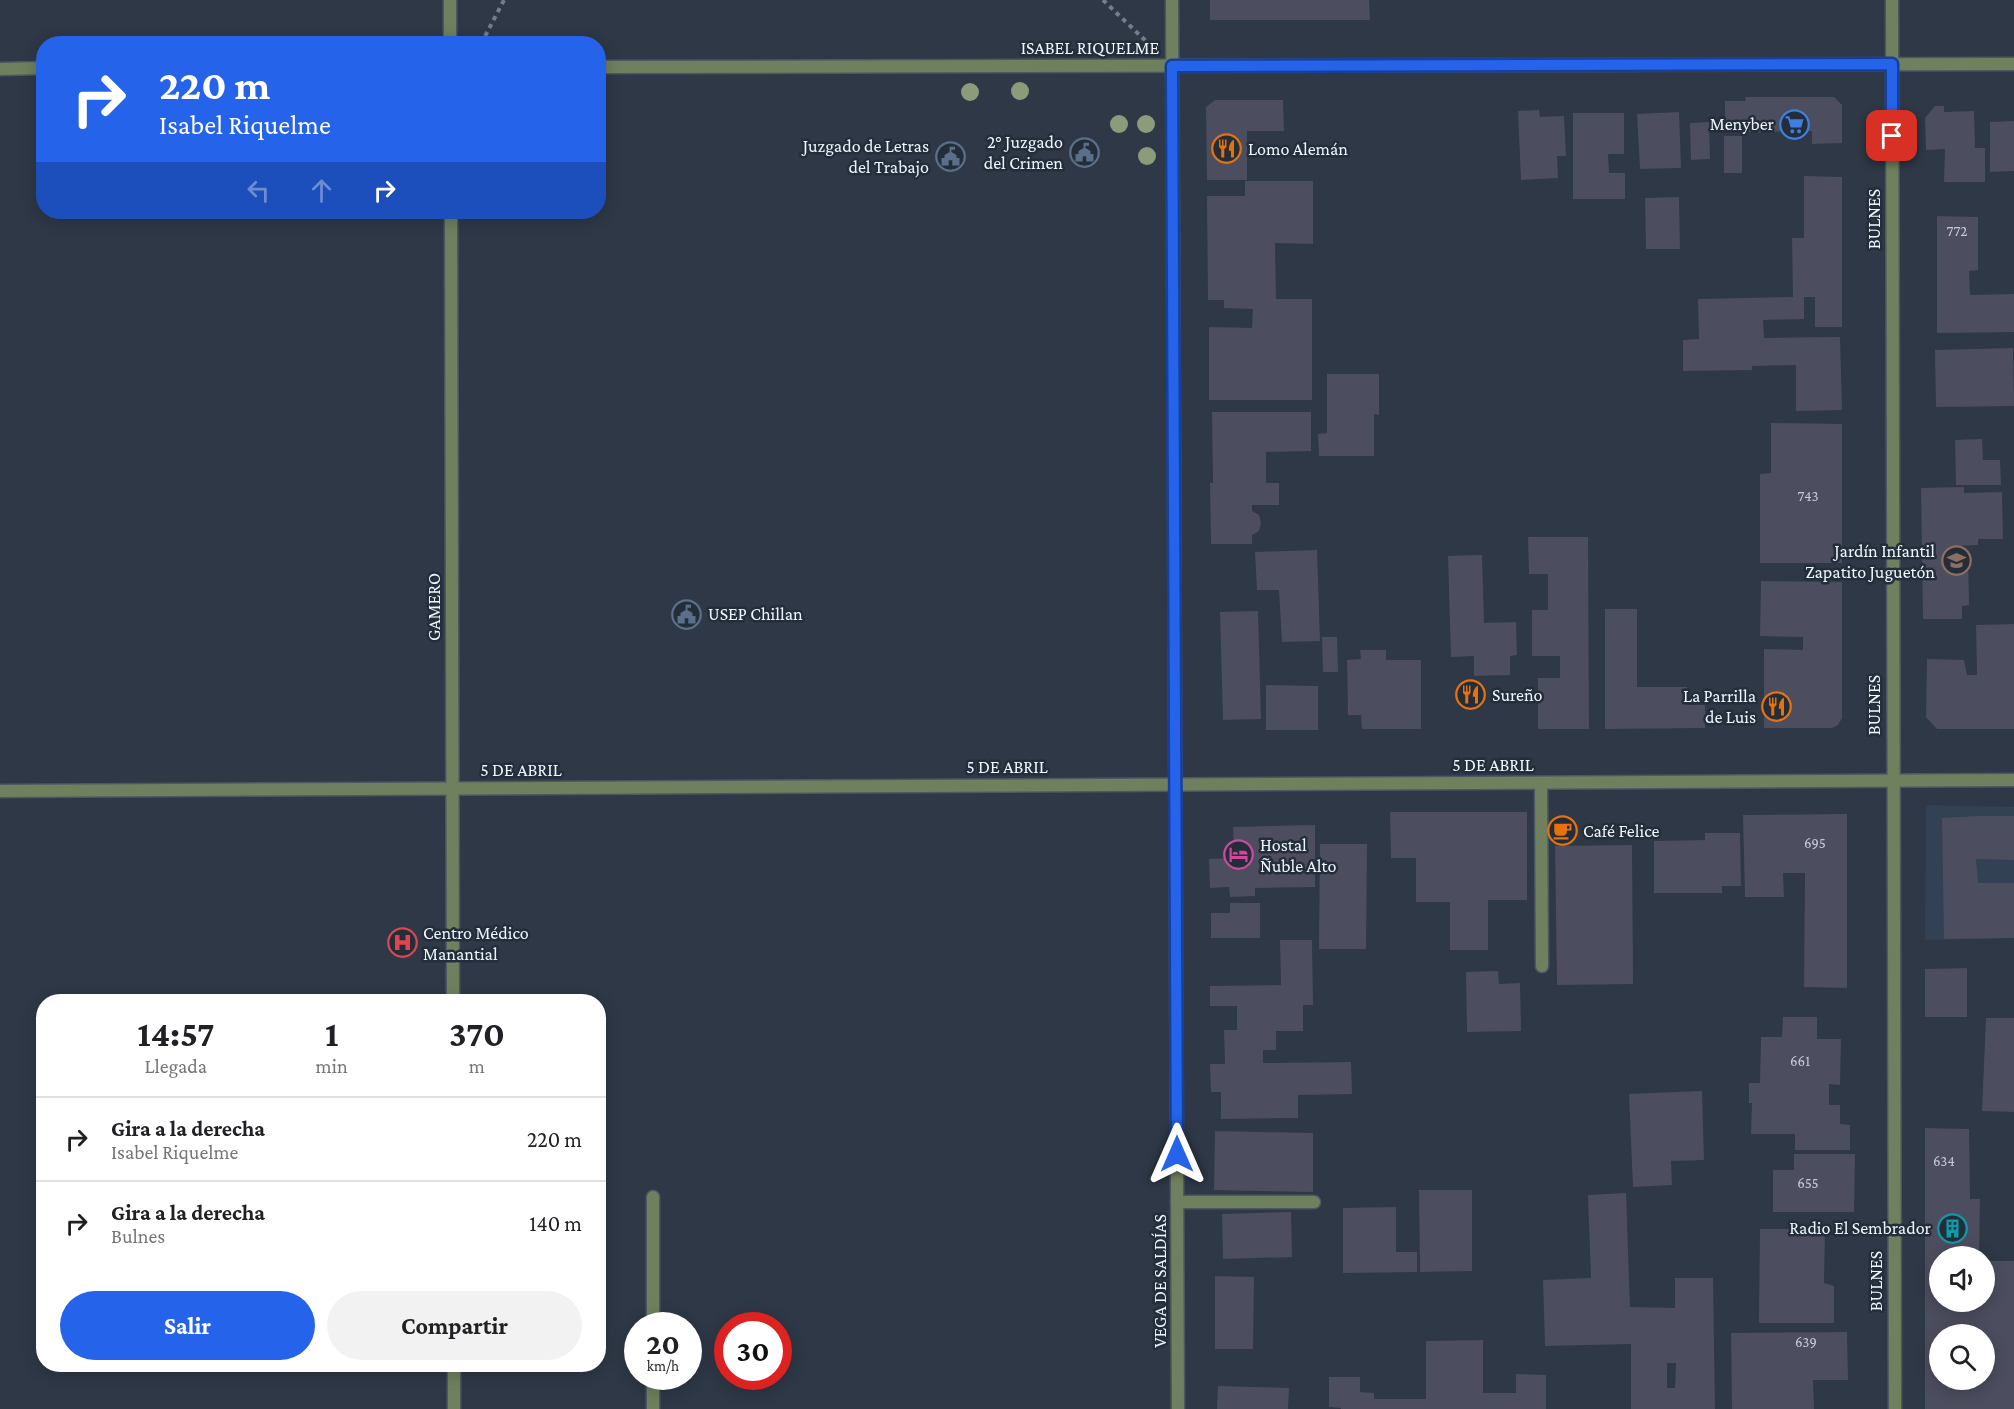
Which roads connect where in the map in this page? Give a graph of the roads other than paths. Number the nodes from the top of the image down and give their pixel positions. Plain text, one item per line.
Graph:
1 (450, 0) edge
2 (1172, 0) edge
3 (1892, 0) edge
4 (450, 36) edge
5 (1892, 64) junction
6 (2014, 64) edge
7 (1172, 66) junction
8 (606, 67) edge
9 (36, 68) edge
10 (0, 69) edge
11 (451, 219) edge
12 (2014, 780) edge
13 (1892, 781) junction
14 (1540, 783) junction
15 (1176, 785) junction
16 (453, 788) junction
17 (0, 791) edge
18 (1542, 966) dead end
19 (453, 994) edge
20 (653, 1197) dead end
21 (1177, 1202) junction
22 (1314, 1202) dead end
23 (653, 1312) edge
24 (454, 1372) edge
25 (653, 1390) edge
26 (454, 1409) edge
27 (653, 1409) edge
28 (1178, 1409) edge
29 (1895, 1409) edge

1 - 4 street
2 - 7 street, VEGA DE SALDÍAS
3 - 5 street, BULNES
5 - 6 street, ISABEL RIQUELME
5 - 7 street, ISABEL RIQUELME
5 - 13 street, BULNES
7 - 8 street, ISABEL RIQUELME
7 - 15 street, VEGA DE SALDÍAS
9 - 10 street
11 - 16 street, GAMERO
12 - 13 street, 5 DE ABRIL
13 - 14 street, 5 DE ABRIL
13 - 29 street, BULNES
14 - 15 street, 5 DE ABRIL
14 - 18 street
15 - 16 street, 5 DE ABRIL
15 - 21 street, VEGA DE SALDÍAS
16 - 17 street, 5 DE ABRIL
16 - 19 street, GAMERO
20 - 23 street
21 - 22 street
21 - 28 street, VEGA DE SALDÍAS
24 - 26 street
25 - 27 street

